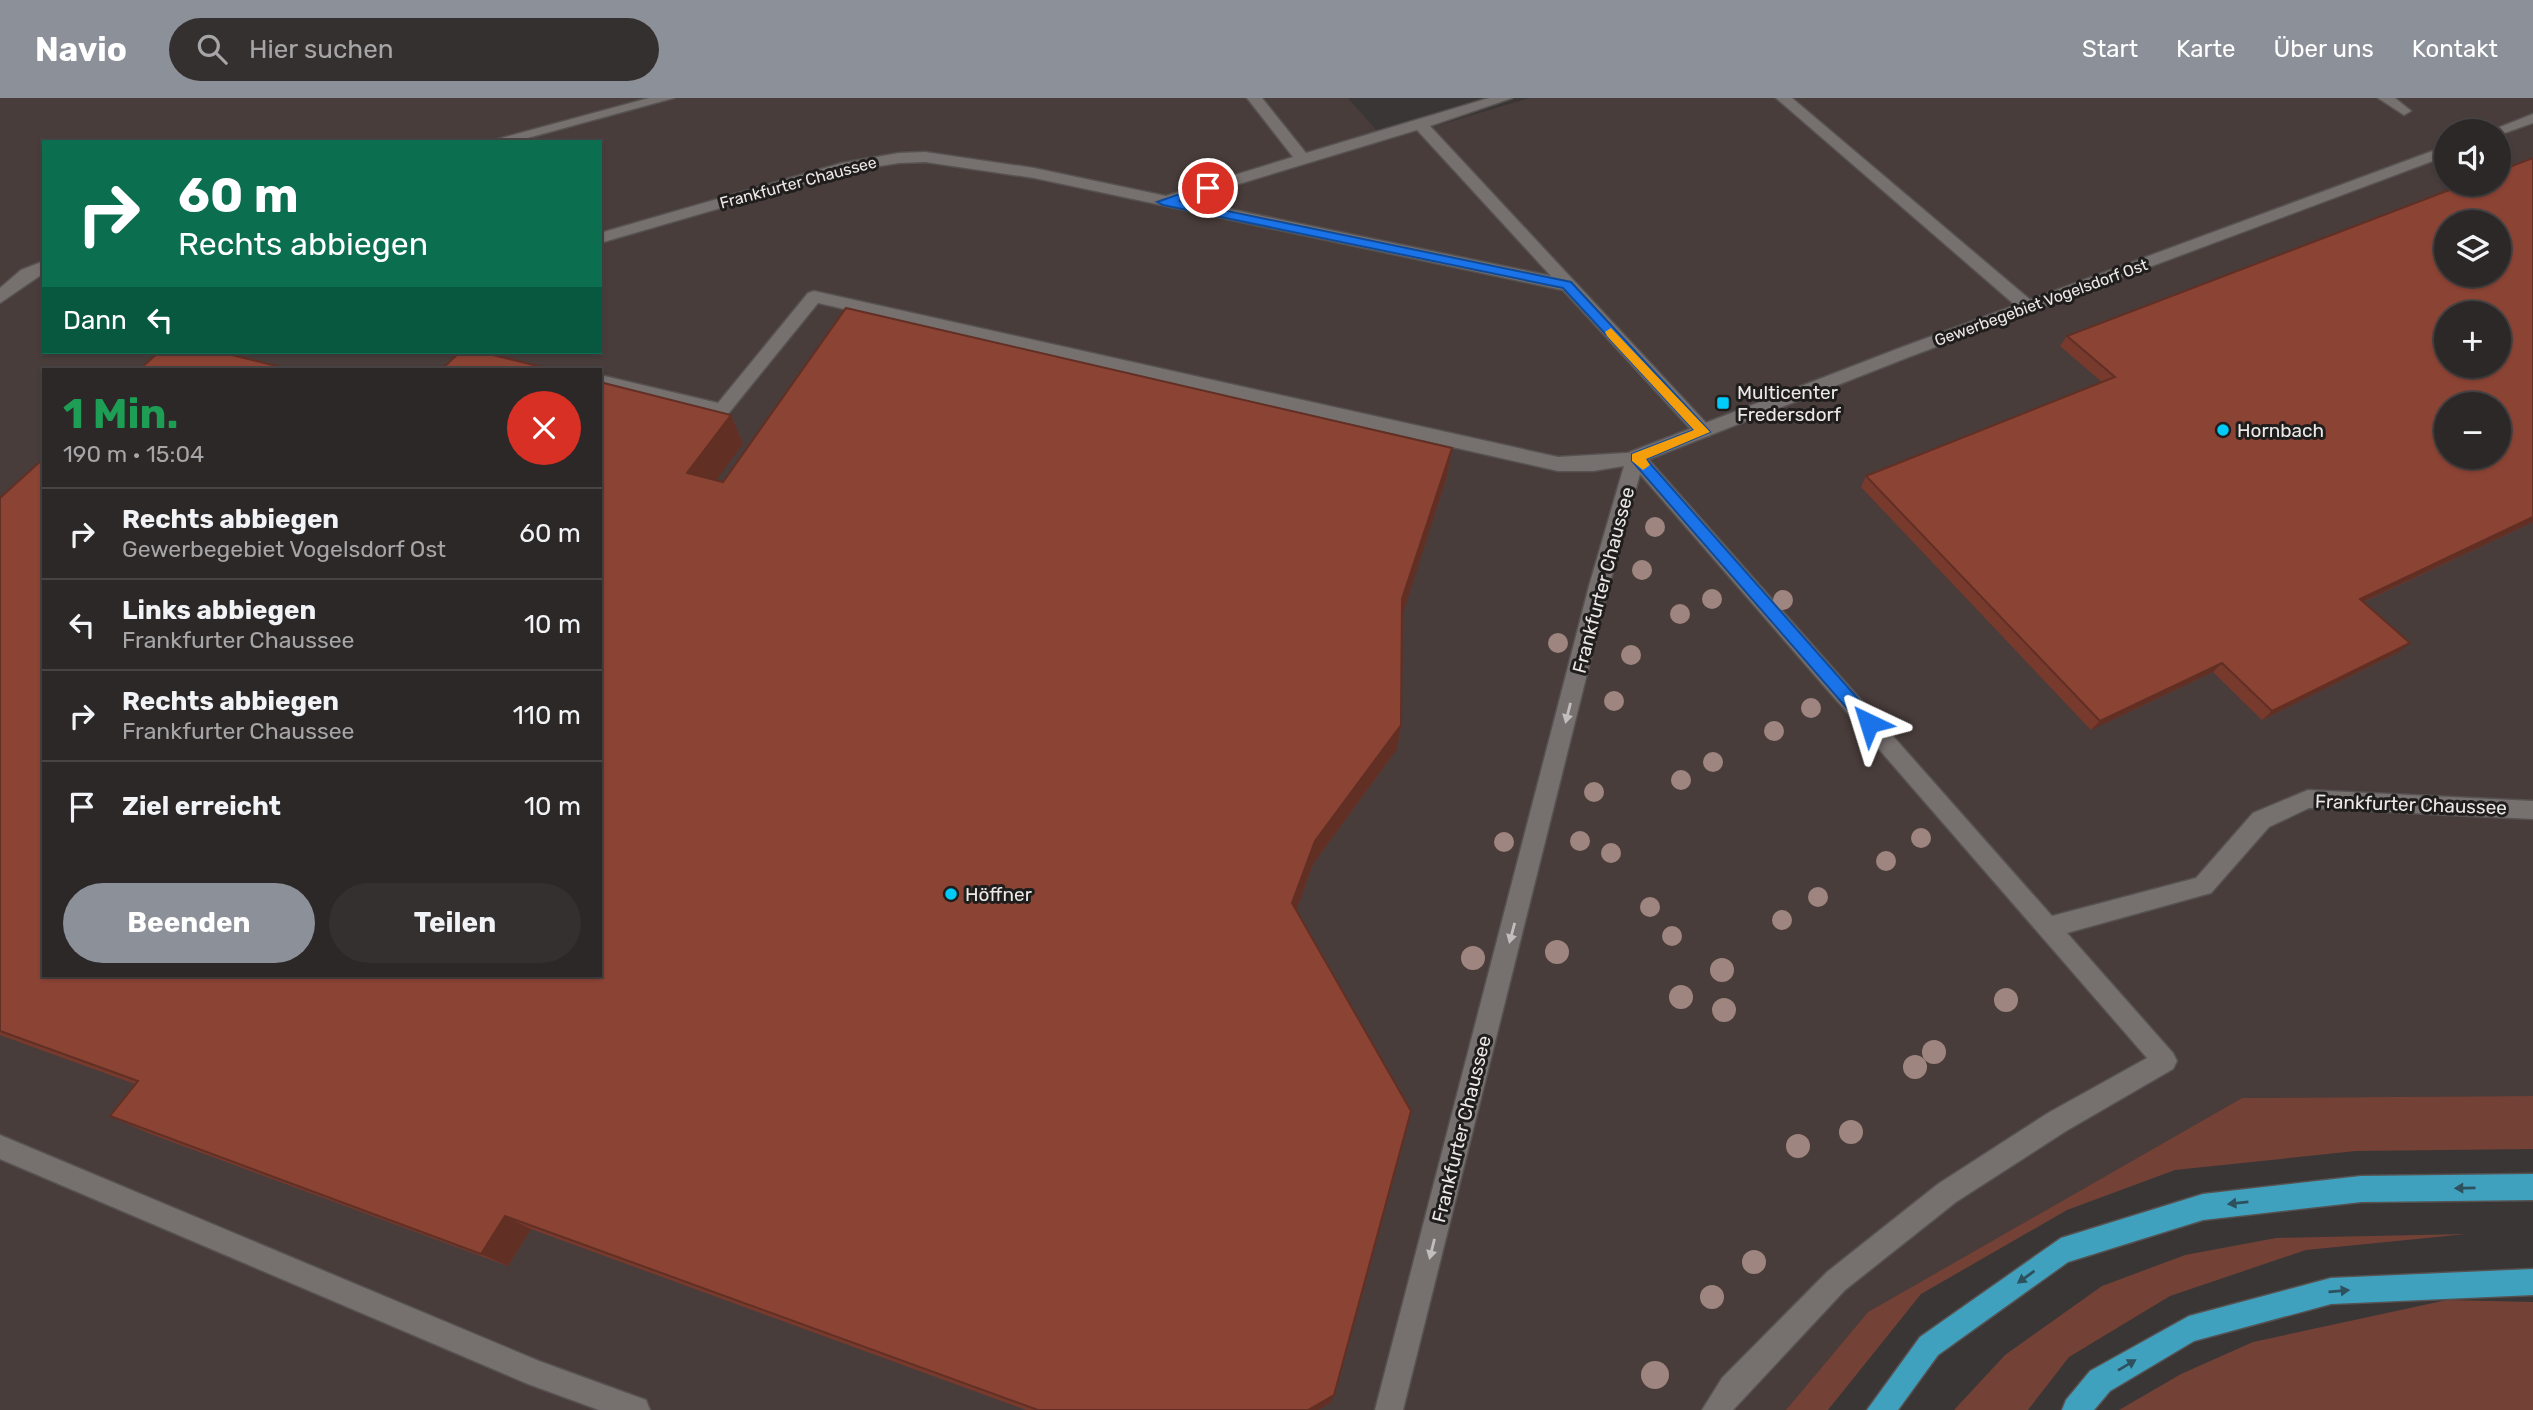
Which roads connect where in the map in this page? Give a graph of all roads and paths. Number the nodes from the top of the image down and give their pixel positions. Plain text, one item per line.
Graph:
1 (667, 98) edge
2 (1254, 98) edge
3 (1505, 98) edge
4 (1783, 98) edge
5 (2385, 98) edge
6 (2404, 111) dead end
7 (2533, 118) edge
8 (1420, 124) junction
9 (2511, 126) edge
10 (503, 140) edge
11 (2434, 155) edge
12 (1303, 159) junction
13 (1163, 202) junction
14 (602, 237) edge
15 (42, 267) edge
16 (1567, 285) junction
17 (0, 297) edge
18 (2028, 307) junction
19 (602, 381) edge
20 (1703, 432) junction
21 (1636, 457) junction
22 (2533, 810) edge
23 (2048, 928) junction
24 (0, 1147) edge
25 (2533, 1187) edge
26 (2533, 1282) edge
27 (636, 1410) edge
28 (1389, 1410) edge
29 (1716, 1410) edge
30 (1881, 1410) edge
31 (2076, 1410) edge

1 - 10 street
2 - 12 street
3 - 8 street, Frankfurter Chaussee
4 - 18 street
5 - 6 street
7 - 9 street
8 - 12 street, Frankfurter Chaussee
8 - 16 street
11 - 18 street, Gewerbegebiet Vogelsdorf Ost
12 - 13 street, Frankfurter Chaussee
13 - 14 street, Frankfurter Chaussee
13 - 16 street, Frankfurter Chaussee
15 - 17 street
16 - 20 street
18 - 20 street, Gewerbegebiet Vogelsdorf Ost
19 - 21 street, Gewerbegebiet Vogelsdorf Ost
20 - 21 street, Gewerbegebiet Vogelsdorf Ost
21 - 23 street, Frankfurter Chaussee
21 -> 28 street, Frankfurter Chaussee
22 - 23 street, Frankfurter Chaussee
23 - 29 street
24 - 27 street
25 -> 30 highway
31 -> 26 highway

